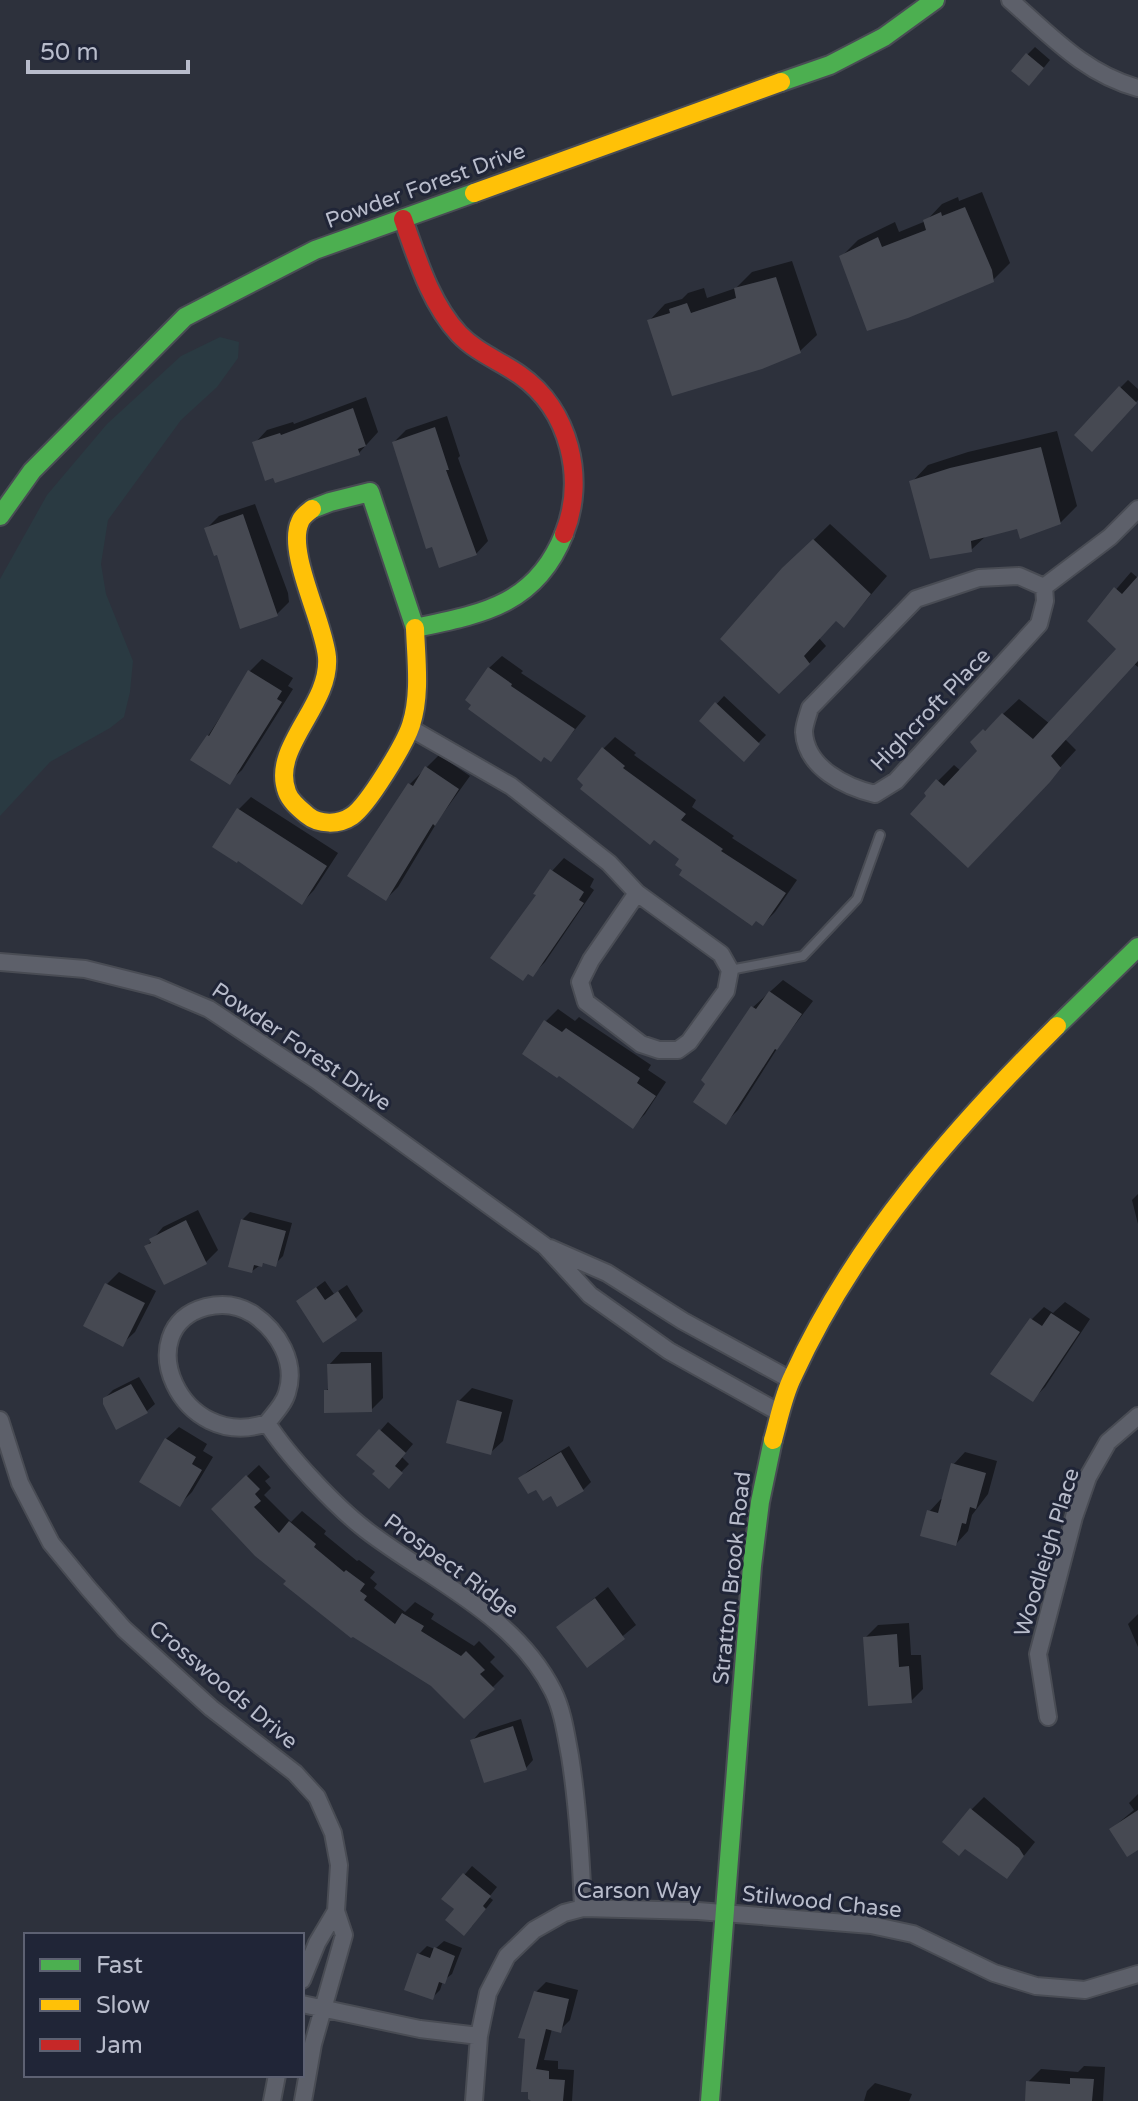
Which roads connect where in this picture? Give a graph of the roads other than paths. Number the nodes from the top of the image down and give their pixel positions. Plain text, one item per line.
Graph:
1 (935, 0) edge
2 (1010, 0) edge
3 (1138, 88) edge
4 (403, 219) junction
5 (1138, 509) edge
6 (0, 516) edge
7 (1044, 587) junction
8 (415, 628) junction
9 (410, 728) junction
10 (880, 835) dead end
11 (637, 893) junction
12 (1138, 947) edge
13 (0, 962) edge
14 (730, 970) junction
15 (545, 1246) junction
16 (791, 1380) junction
17 (780, 1413) junction
18 (1138, 1416) edge
19 (0, 1420) edge
20 (267, 1423) junction
21 (1048, 1717) dead end
22 (583, 1908) junction
23 (336, 1911) junction
24 (727, 1913) junction
25 (1138, 1974) edge
26 (304, 1975) edge
27 (304, 2004) edge
28 (324, 2009) junction
29 (479, 2036) junction
30 (277, 2077) edge
31 (274, 2101) edge
32 (303, 2101) edge
33 (474, 2101) edge
34 (710, 2101) edge

1 - 4 street, Powder Forest Drive
2 - 3 street
4 - 6 street, Powder Forest Drive
4 - 8 street
5 - 7 street
7 - 7 street, Highcroft Place
8 - 9 street
8 - 9 street
9 - 11 street
10 - 14 lane
11 - 14 street
11 - 14 street
12 - 16 street, Stratton Brook Road
13 - 15 street, Powder Forest Drive
15 - 16 street, Powder Forest Drive
15 - 17 street, Powder Forest Drive
16 - 17 street, Stratton Brook Road
17 - 24 street, Stratton Brook Road
18 - 21 street, Woodleigh Place
19 - 23 street, Crosswoods Drive
20 - 20 street
20 - 22 street, Prospect Ridge
22 - 24 street, Carson Way
22 - 29 street, Carson Way
23 - 26 street, Crosswoods Drive
23 - 28 street, Crosswoods Drive
24 - 25 street, Stilwood Chase
24 - 34 street, Stratton Brook Road
27 - 28 street
28 - 29 street
28 - 32 street, Crosswoods Drive
29 - 33 street, Carson Way
30 - 31 street

